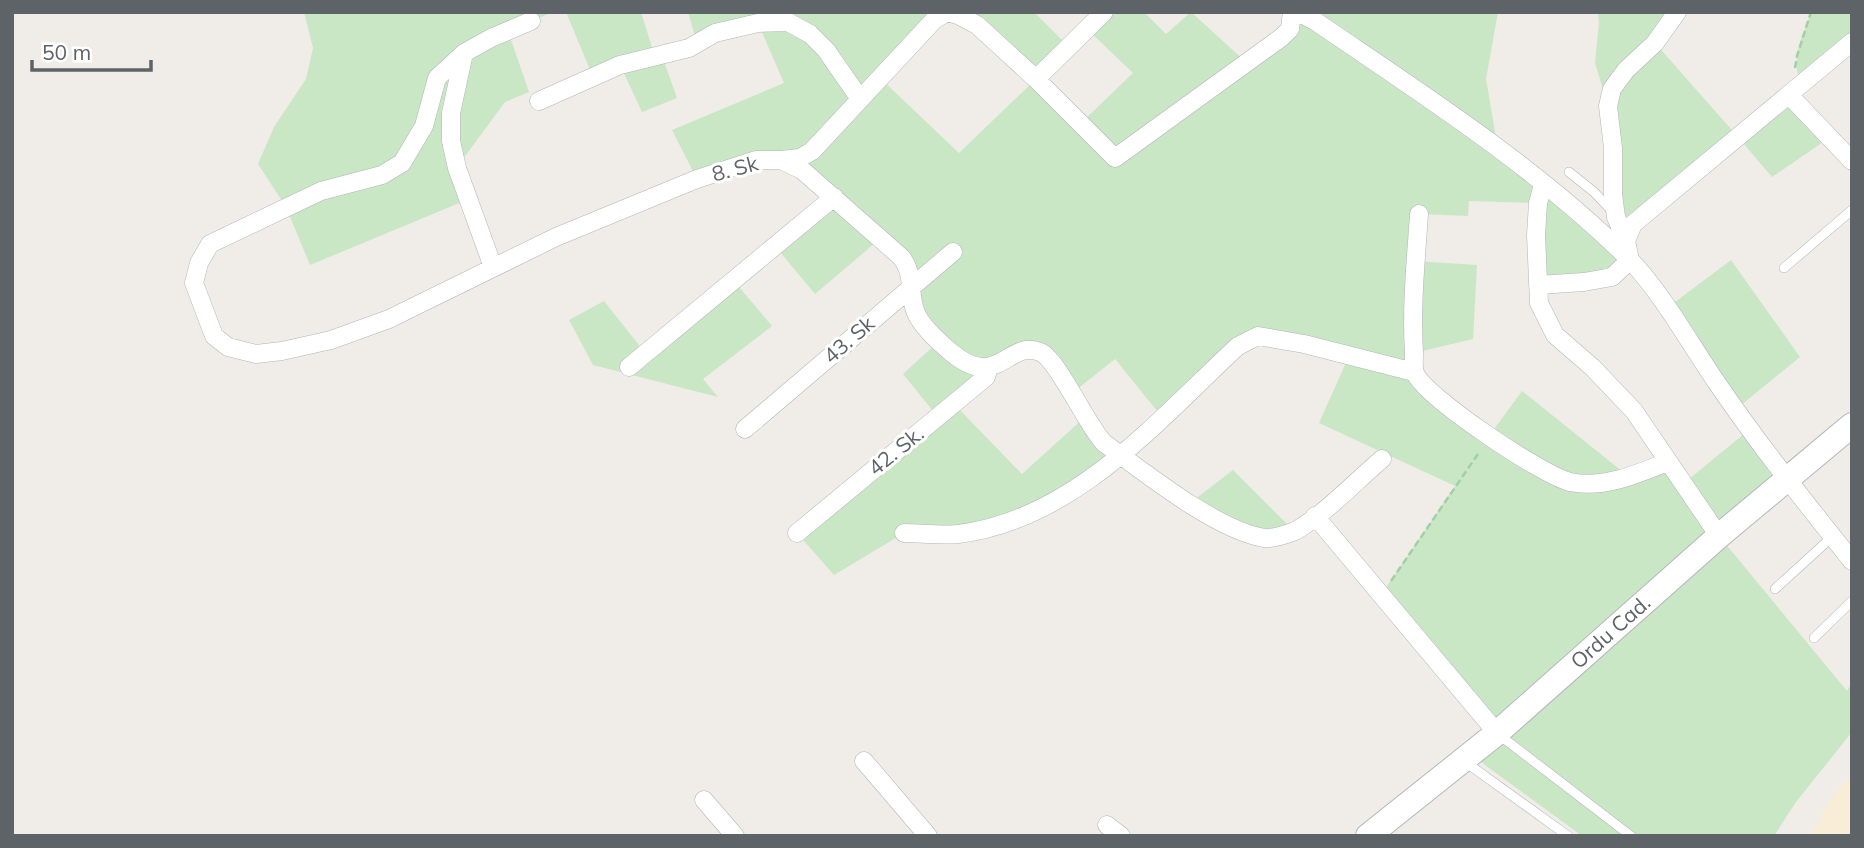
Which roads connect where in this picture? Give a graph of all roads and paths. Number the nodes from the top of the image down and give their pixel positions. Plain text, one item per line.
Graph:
1 (1104, 12) edge
2 (1292, 12) edge
3 (1298, 12) edge
4 (1677, 12) edge
5 (1811, 12) edge
6 (531, 21) dead end
7 (1852, 42) edge
8 (464, 52) junction
9 (1036, 79) junction
10 (1795, 90) junction
11 (860, 99) junction
12 (539, 101) dead end
13 (781, 160) junction
14 (1852, 161) edge
15 (1569, 172) dead end
16 (1543, 185) junction
17 (834, 197) junction
18 (1852, 210) edge
19 (1419, 214) dead end
20 (1616, 217) junction
21 (1626, 241) junction
22 (953, 252) dead end
23 (1630, 260) junction
24 (493, 267) junction
25 (1784, 268) dead end
26 (1538, 285) junction
27 (911, 286) junction
28 (989, 367) junction
29 (629, 368) dead end
30 (1414, 372) junction
31 (1852, 425) edge
32 (746, 429) dead end
33 (1489, 436) junction
34 (1120, 455) junction
35 (1382, 459) dead end
36 (1667, 462) junction
37 (1787, 479) junction
38 (1315, 516) junction
39 (797, 533) dead end
40 (904, 533) dead end
41 (1719, 536) junction
42 (1832, 537) junction
43 (1852, 561) edge
44 (1775, 589) dead end
45 (1381, 595) junction
46 (1852, 601) edge
47 (1814, 638) dead end
48 (1497, 733) junction
49 (1463, 760) junction
50 (864, 761) dead end
51 (704, 800) dead end
52 (735, 836) edge
53 (928, 836) edge
54 (1368, 836) edge
55 (1567, 836) edge
56 (1631, 836) edge

1 - 9 street
2 - 9 street
3 - 16 street
4 - 20 street
5 - 10 path
6 - 8 street
7 - 10 street
8 - 24 street
8 - 24 street, 8. Sk
9 - 11 street
10 - 14 street
10 - 21 street
11 - 12 street
11 - 13 street
13 - 17 street, 8. Sk
13 - 24 street, 8. Sk
15 - 20 lane
16 - 23 street
16 - 26 street
17 - 27 street, 8. Sk
17 - 29 street
18 - 25 lane
19 - 30 street
20 - 21 street
21 - 23 street
22 - 27 street, 43. Sk
23 - 26 street
23 - 37 street
26 - 36 street
27 - 28 street, 8. Sk
27 - 32 street, 43. Sk
28 - 34 street
28 - 39 street, 42. Sk.
30 - 33 street
30 - 34 street
31 - 37 main road, Ordu Cad.
33 - 36 street
33 - 45 path
34 - 38 street
34 - 40 street
35 - 38 street
36 - 41 street
37 - 41 main road, Ordu Cad.
37 - 42 street
38 - 45 street
41 - 48 main road, Ordu Cad.
42 - 43 street
42 - 44 lane
45 - 48 street
46 - 47 lane
48 - 49 main road, Ordu Cad.
48 - 56 lane
49 - 54 main road, Ordu Cad.
49 - 55 lane
50 - 53 street
51 - 52 street

